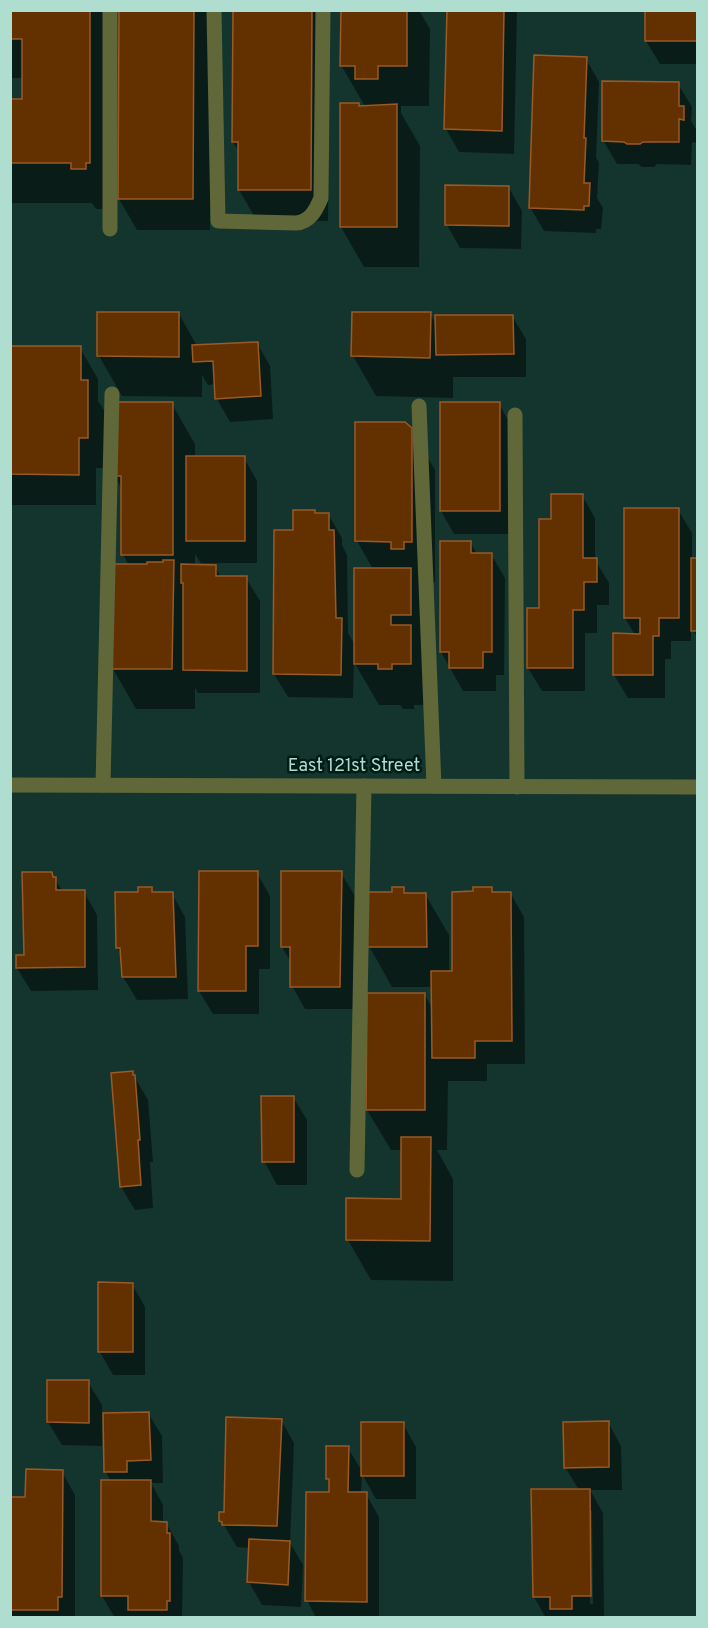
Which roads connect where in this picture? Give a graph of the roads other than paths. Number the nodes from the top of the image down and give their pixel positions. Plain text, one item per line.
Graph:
1 (110, 10) edge
2 (214, 10) edge
3 (323, 10) edge
4 (110, 229) dead end
5 (112, 394) dead end
6 (419, 406) dead end
7 (515, 415) dead end
8 (10, 785) edge
9 (103, 785) junction
10 (364, 786) junction
11 (434, 786) junction
12 (517, 787) junction
13 (698, 787) edge
14 (357, 1170) dead end

1 - 4 street
2 - 3 street
5 - 9 street
6 - 11 street
7 - 12 street
8 - 9 street, East 121st Street
9 - 10 street, East 121st Street
10 - 11 street, East 121st Street
10 - 14 street
11 - 12 street, East 121st Street
12 - 13 street, East 121st Street

